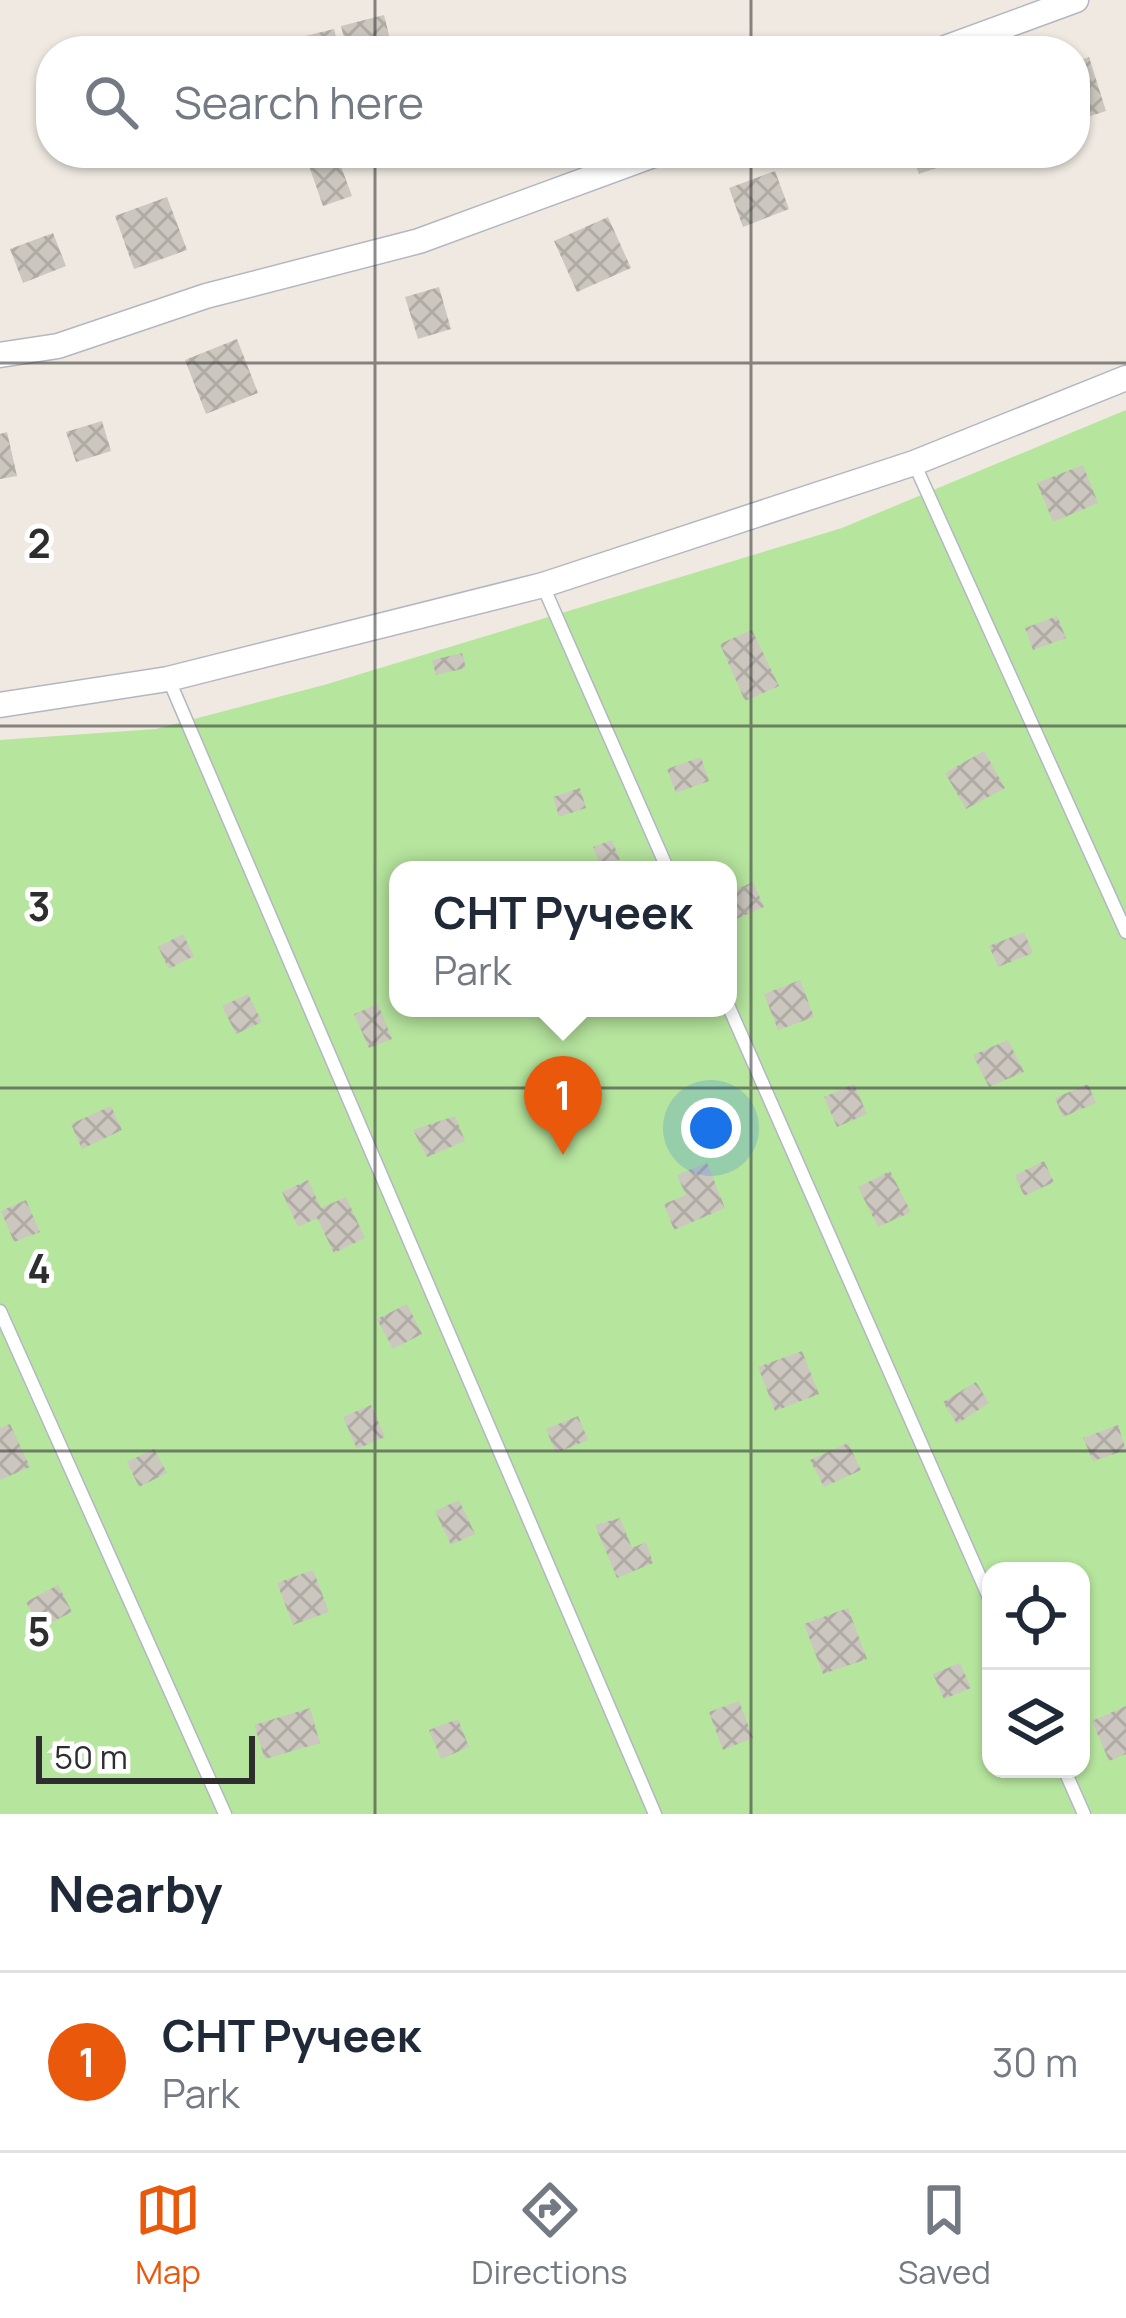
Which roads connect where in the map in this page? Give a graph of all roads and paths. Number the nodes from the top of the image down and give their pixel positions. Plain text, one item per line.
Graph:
1 (1076, 0) edge
2 (978, 36) edge
3 (618, 168) edge
4 (0, 356) edge
5 (1126, 378) edge
6 (914, 463) junction
7 (543, 585) junction
8 (168, 679) junction
9 (0, 705) edge
10 (664, 861) edge
11 (1126, 932) edge
12 (733, 1017) edge
13 (0, 1311) edge
14 (982, 1582) edge
15 (1068, 1778) edge
16 (225, 1814) edge
17 (655, 1814) edge
18 (1084, 1814) edge

1 - 2 street
3 - 4 street
5 - 6 street
6 - 7 street
6 - 11 lane
7 - 8 street
7 - 10 lane
8 - 9 street
8 - 17 lane
12 - 14 lane
13 - 16 lane
15 - 18 lane

